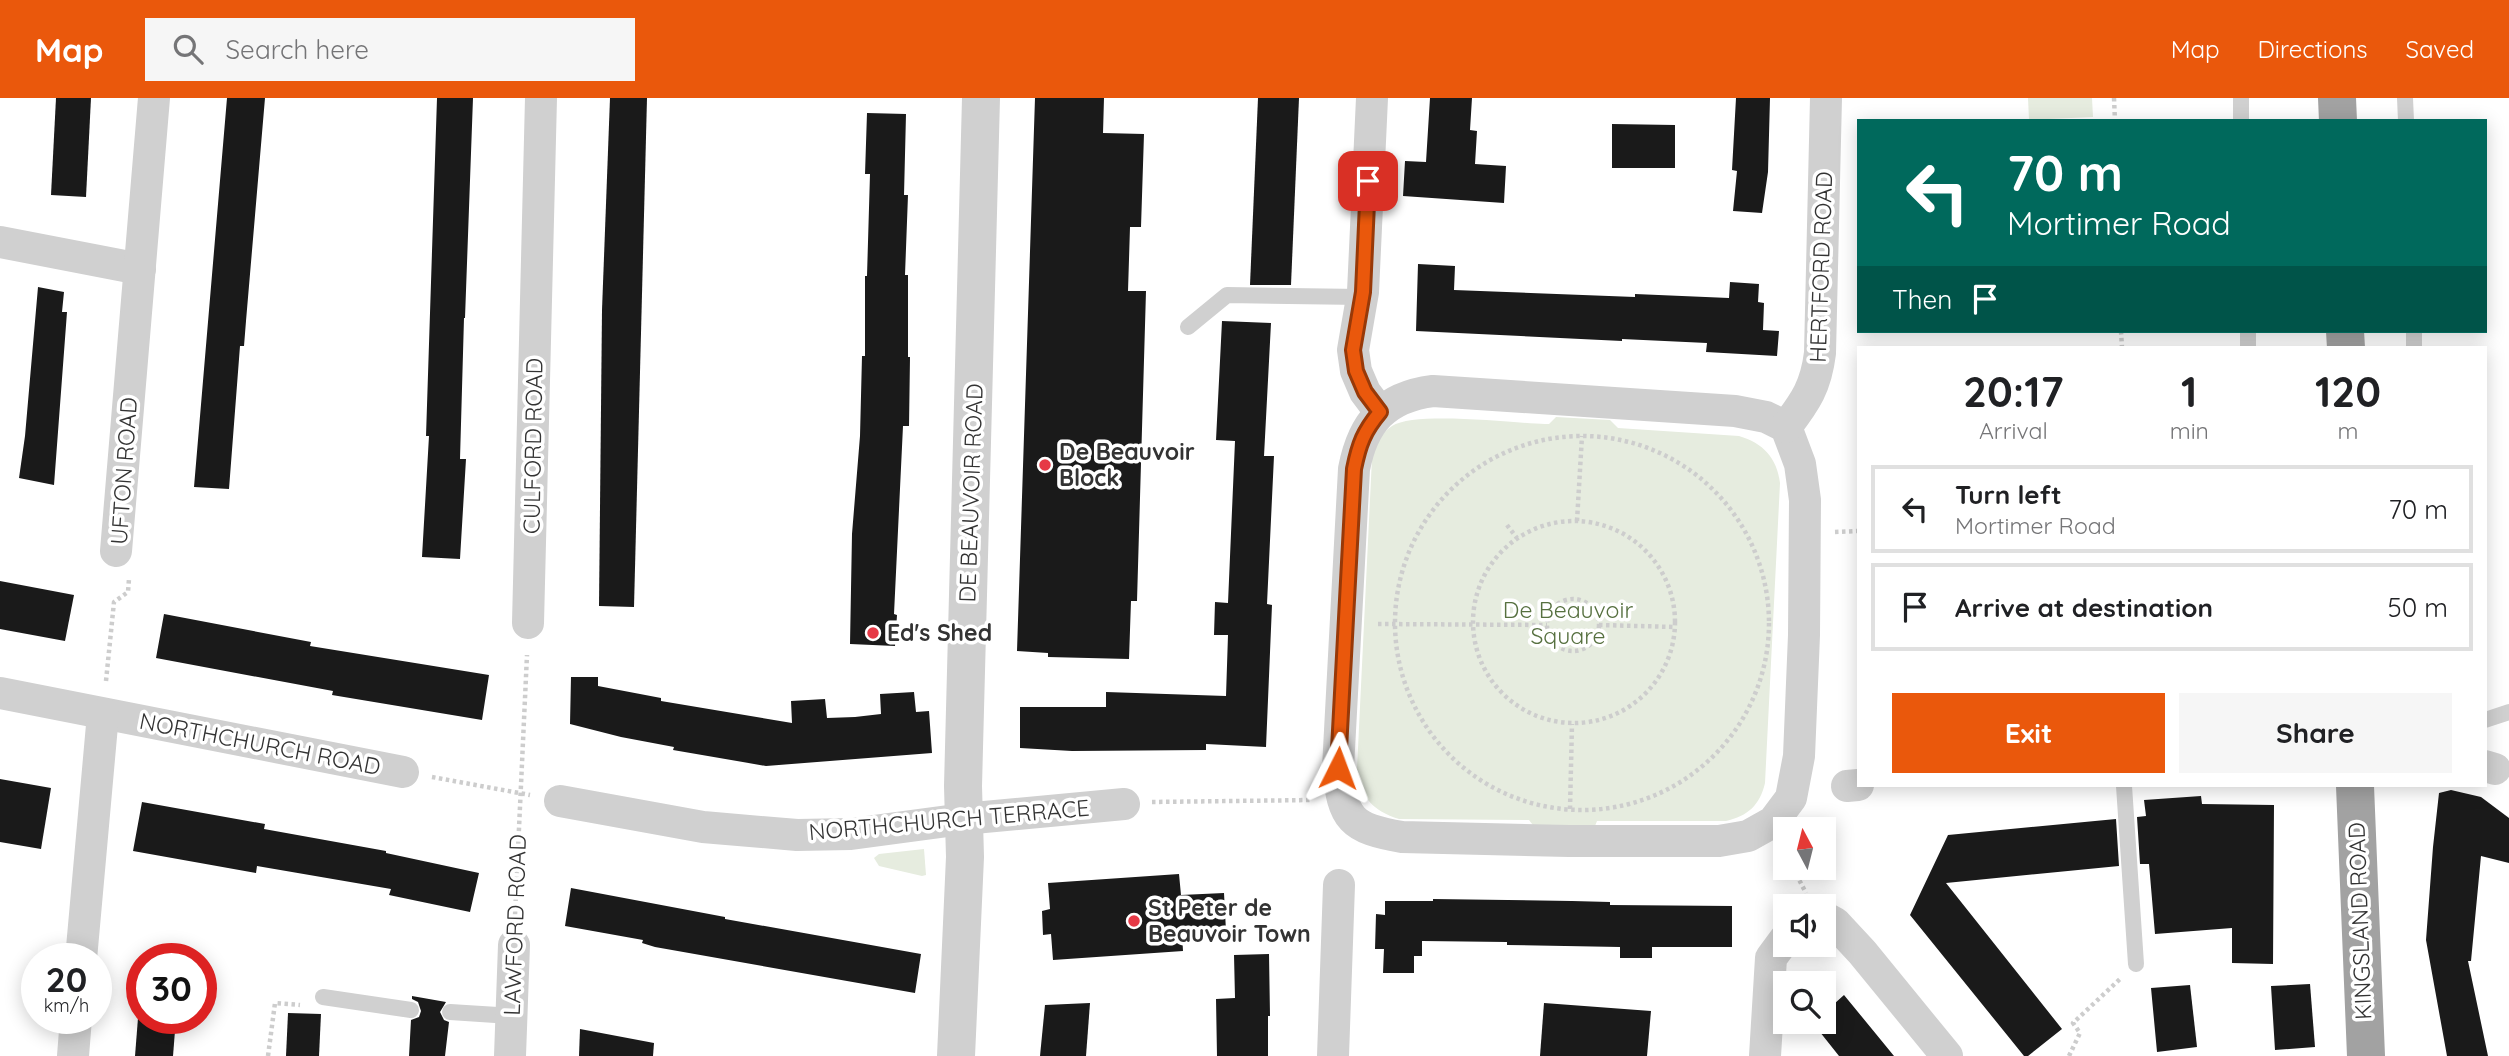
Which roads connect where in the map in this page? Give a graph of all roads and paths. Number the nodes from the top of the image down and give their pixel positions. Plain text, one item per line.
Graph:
1 (154, 98) edge
2 (541, 98) edge
3 (981, 98) edge
4 (1372, 98) edge
5 (1826, 98) edge
6 (2114, 98) edge
7 (2241, 98) edge
8 (2337, 98) edge
9 (2405, 98) edge
10 (2115, 119) edge
11 (2241, 119) edge
12 (2337, 119) edge
13 (2406, 119) edge
14 (0, 242) edge
15 (140, 269) junction
16 (1362, 297) junction
17 (1188, 327) dead end
18 (1380, 412) junction
19 (1786, 426) junction
20 (1581, 447) dead end
21 (1577, 521) junction
22 (1507, 525) dead end
23 (1517, 538) junction
24 (116, 551) joint
25 (528, 622) joint
26 (1472, 623) junction
27 (1403, 624) dead end
28 (1547, 625) junction
29 (1599, 625) junction
30 (1676, 627) junction
31 (0, 693) edge
32 (2509, 712) edge
33 (103, 714) junction
34 (2487, 719) edge
35 (1572, 724) junction
36 (403, 772) joint
37 (2124, 787) edge
38 (2355, 787) edge
39 (519, 793) junction
40 (1341, 799) junction
41 (1570, 799) dead end
42 (559, 801) dead end
43 (1124, 804) joint
44 (1543, 806) joint
45 (963, 819) junction
46 (1339, 886) dead end
47 (1836, 924) edge
48 (82, 943) edge
49 (514, 945) joint
50 (1777, 957) edge
51 (2136, 964) joint
52 (323, 997) joint
53 (411, 1010) dead end
54 (450, 1012) dead end
55 (512, 1016) junction
56 (75, 1034) edge
57 (73, 1056) edge
58 (268, 1056) edge
59 (510, 1056) edge
60 (956, 1056) edge
61 (1333, 1056) edge
62 (1765, 1056) edge
63 (1947, 1056) edge
64 (2069, 1056) edge
65 (2366, 1056) edge

1 - 15 street, UFTON ROAD
2 - 25 street, CULFORD ROAD
3 - 45 street, DE BEAUVOIR ROAD
4 - 16 street
5 - 19 street, HERTFORD ROAD
6 - 10 path
7 - 11 lane
8 - 12 highway
9 - 13 lane
14 - 15 street
15 - 24 street, UFTON ROAD
16 - 17 lane
16 - 18 street
18 - 19 street
18 - 40 street
19 - 40 street
20 - 21 path
21 - 23 path
21 - 30 path
22 - 23 path
23 - 26 path
24 - 33 path, UFTON ROAD
25 - 39 path
26 - 27 path
26 - 28 path
26 - 35 path
28 - 29 path
28 - 29 path
29 - 30 path
30 - 35 path
31 - 33 street, NORTHCHURCH ROAD
32 - 34 lane
33 - 36 street, NORTHCHURCH ROAD
33 - 48 street
35 - 41 path
36 - 39 path, NORTHCHURCH ROAD
37 - 51 lane
38 - 65 highway, KINGSLAND ROAD
39 - 49 path, LAWFORD ROAD
40 - 43 path
42 - 45 street, NORTHCHURCH TERRACE
43 - 45 street, NORTHCHURCH TERRACE
44 - 44 path
45 - 60 street, DE BEAUVOIR ROAD
46 - 61 street
47 - 63 street
49 - 55 street, LAWFORD ROAD
50 - 62 street
51 - 64 path
52 - 53 lane
52 - 58 path
54 - 55 lane
55 - 59 street, LAWFORD ROAD
56 - 57 street

